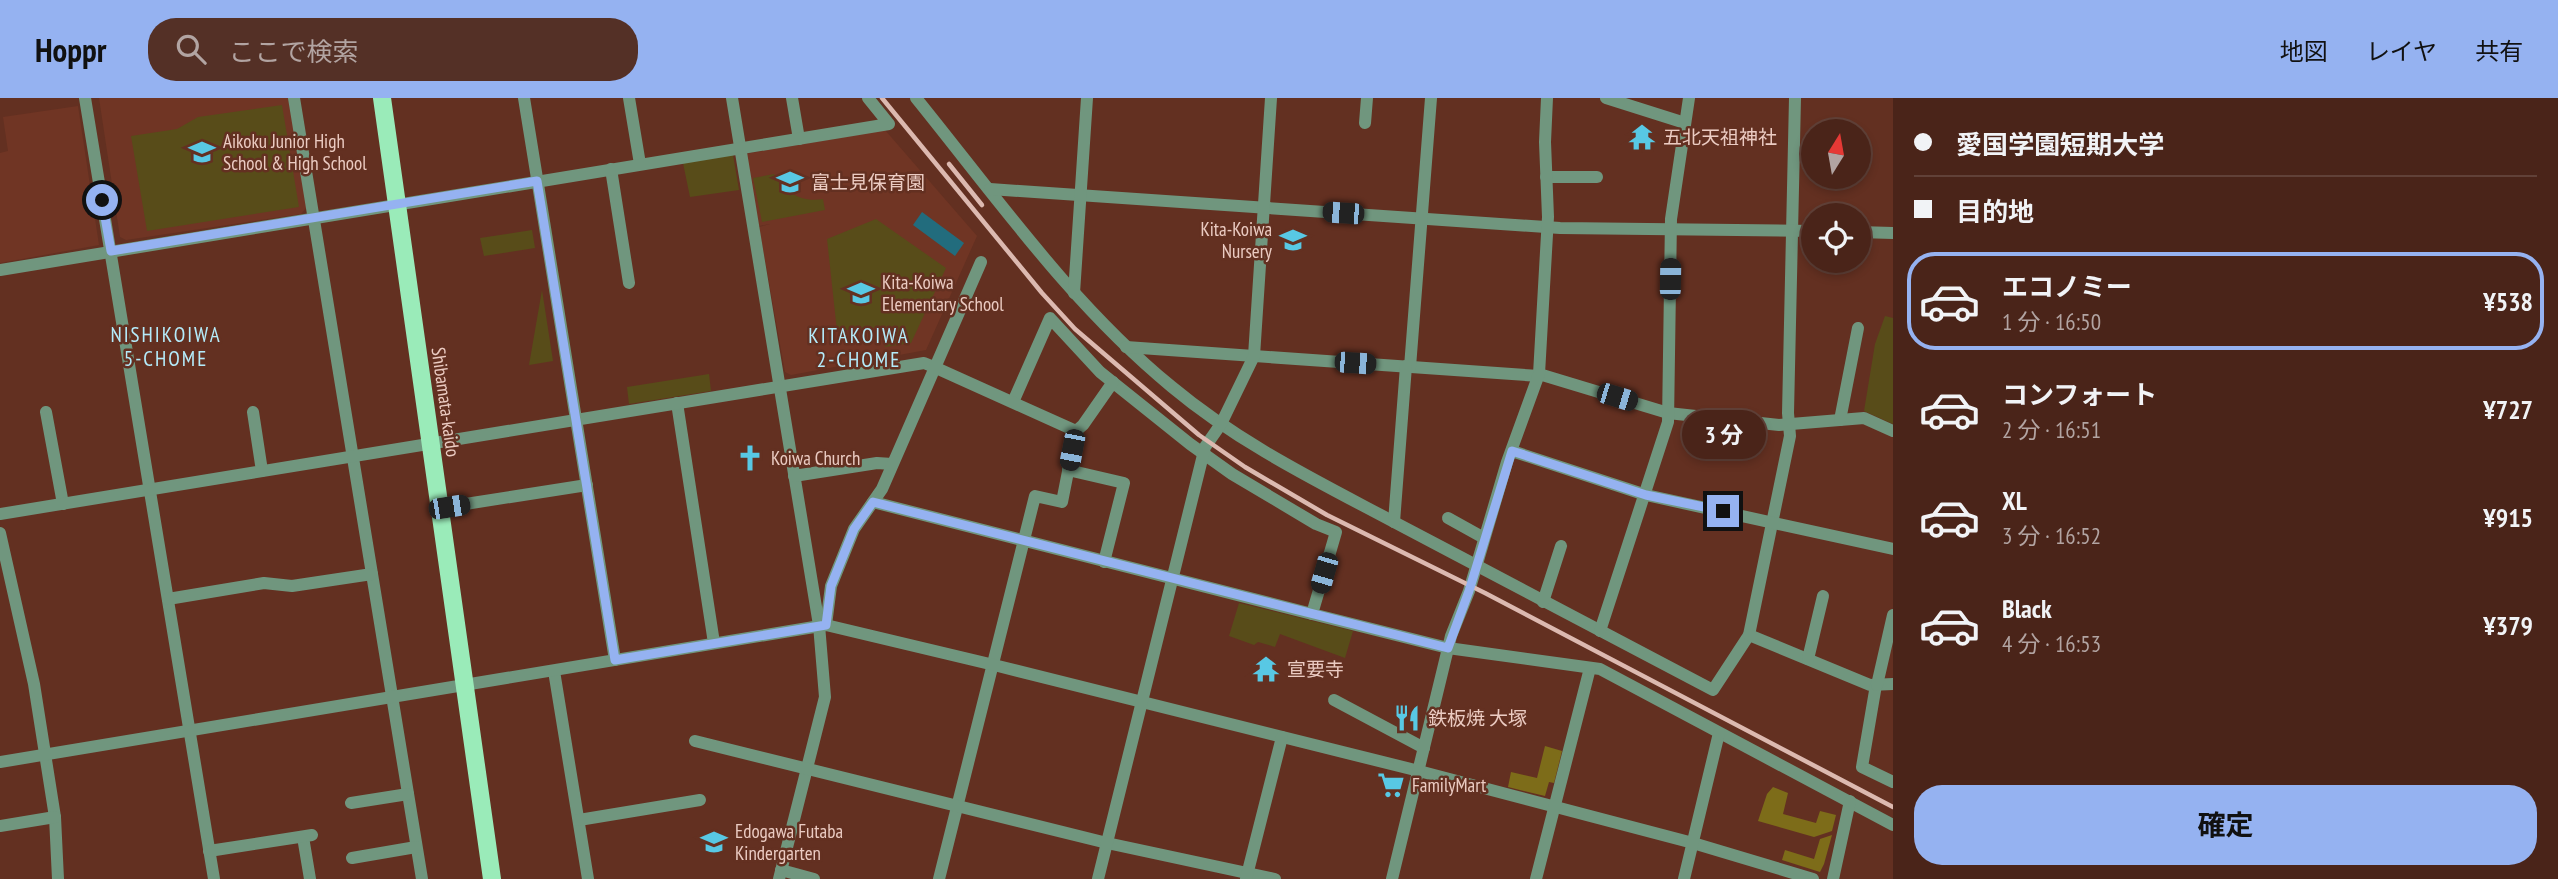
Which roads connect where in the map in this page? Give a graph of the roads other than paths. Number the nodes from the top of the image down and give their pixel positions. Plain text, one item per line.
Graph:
1 (85, 98) edge
2 (294, 98) edge
3 (382, 98) edge
4 (524, 98) edge
5 (629, 98) edge
6 (732, 98) edge
7 (792, 98) edge
8 (868, 98) edge
9 (916, 98) edge
10 (1087, 98) edge
11 (1271, 98) edge
12 (1367, 98) edge
13 (1431, 98) edge
14 (1547, 98) edge
15 (1606, 98) edge
16 (1689, 98) edge
17 (1794, 98) edge
18 (1685, 122) junction
19 (1365, 123) dead end
20 (799, 139) junction
21 (740, 148) junction
22 (640, 164) junction
23 (611, 169) junction
24 (1546, 177) junction
25 (1597, 177) dead end
26 (537, 181) junction
27 (990, 189) junction
28 (1081, 195) junction
29 (397, 205) junction
30 (1264, 208) junction
31 (314, 219) junction
32 (1421, 219) junction
33 (1547, 227) junction
34 (1671, 229) junction
35 (1792, 231) junction
36 (1801, 231) edge
37 (1871, 232) edge
38 (1893, 233) edge
39 (111, 251) junction
40 (981, 262) dead end
41 (0, 270) edge
42 (629, 284) dead end
43 (1074, 293) junction
44 (1858, 328) dead end
45 (1126, 346) junction
46 (1254, 356) junction
47 (934, 367) junction
48 (1408, 367) junction
49 (1539, 375) junction
50 (1113, 382) junction
51 (779, 387) junction
52 (1013, 402) junction
53 (677, 403) junction
54 (46, 412) dead end
55 (253, 412) dead end
56 (1668, 413) junction
57 (576, 419) junction
58 (1840, 420) junction
59 (1221, 424) junction
60 (1789, 425) junction
61 (1074, 429) junction
62 (1893, 431) edge
63 (430, 443) junction
64 (1512, 451) junction
65 (1204, 454) junction
66 (352, 457) junction
67 (892, 464) junction
68 (1068, 470) junction
69 (262, 471) junction
70 (794, 476) junction
71 (587, 485) junction
72 (150, 490) junction
73 (1646, 495) junction
74 (873, 502) junction
75 (63, 504) junction
76 (440, 508) junction
77 (0, 514) edge
78 (1448, 518) dead end
79 (1394, 522) junction
80 (1772, 522) junction
81 (0, 533) edge
82 (1483, 538) junction
83 (1024, 541) junction
84 (1561, 546) dead end
85 (1893, 549) edge
86 (1104, 562) junction
87 (1475, 566) junction
88 (372, 574) junction
89 (1172, 580) junction
90 (1823, 596) dead end
91 (168, 599) junction
92 (1543, 601) junction
93 (1312, 614) junction
94 (1893, 615) edge
95 (826, 625) junction
96 (1600, 631) junction
97 (1749, 635) junction
98 (714, 643) junction
99 (1448, 648) junction
100 (1808, 659) junction
101 (615, 660) junction
102 (994, 665) junction
103 (1590, 668) junction
104 (554, 670) junction
105 (1893, 684) edge
106 (464, 685) junction
107 (1877, 685) junction
108 (392, 696) junction
109 (1334, 700) dead end
110 (1143, 702) junction
111 (190, 730) junction
112 (1720, 733) junction
113 (1282, 737) junction
114 (695, 741) dead end
115 (1424, 748) junction
116 (45, 754) junction
117 (0, 762) edge
118 (806, 769) junction
119 (1419, 771) junction
120 (1893, 782) edge
121 (408, 794) junction
122 (700, 800) dead end
123 (1850, 801) junction
124 (351, 803) dead end
125 (958, 806) junction
126 (1555, 808) junction
127 (55, 817) junction
128 (579, 820) junction
129 (1893, 825) edge
130 (0, 826) edge
131 (1107, 843) junction
132 (1693, 843) junction
133 (416, 847) junction
134 (209, 852) junction
135 (352, 858) dead end
136 (780, 875) edge
137 (1247, 875) edge
138 (58, 879) edge
139 (214, 879) edge
140 (310, 879) edge
141 (422, 879) edge
142 (492, 879) edge
143 (588, 879) edge
144 (814, 879) edge
145 (939, 879) edge
146 (1098, 879) edge
147 (1275, 879) edge
148 (1392, 879) edge
149 (1536, 879) edge
150 (1684, 879) edge
151 (1813, 879) edge
152 (1833, 879) edge

1 - 39 street
2 - 31 street
3 - 29 main road, Shibamata-kaido
4 - 26 street
5 - 22 street
6 - 21 street
7 - 20 street
8 - 20 street
9 - 27 street
10 - 28 street
11 - 30 street
12 - 19 street
13 - 32 street
14 - 24 street
15 - 18 street
16 - 18 street
17 - 35 street
18 - 34 street
20 - 21 street
21 - 22 street
21 - 51 street
22 - 23 street
23 - 26 street
23 - 42 street
24 - 25 street
24 - 33 street
26 - 29 street
26 - 57 street
27 - 28 street
27 - 43 street
28 - 30 street
28 - 43 street
29 - 31 street
29 - 63 main road, Shibamata-kaido
30 - 32 street
30 - 46 street
31 - 39 street
31 - 66 street
32 - 33 street
32 - 48 street
33 - 34 street
33 - 49 street
34 - 35 street
34 - 56 street
35 - 36 street
35 - 60 street
37 - 38 street
39 - 41 street
39 - 72 street
40 - 47 street
43 - 45 street
44 - 58 street
45 - 46 street
45 - 59 street
46 - 48 street
46 - 59 street
47 - 51 street
47 - 52 street
47 - 67 street
48 - 49 street
48 - 79 street
49 - 56 street
49 - 64 street
50 - 52 street
50 - 61 street
50 - 65 street
51 - 53 street
51 - 70 street
52 - 61 street
53 - 57 street
53 - 98 street
54 - 75 street
55 - 69 street
56 - 60 street
56 - 73 street
57 - 63 street
57 - 71 street
58 - 60 street
58 - 62 street
59 - 65 street
59 - 79 street
60 - 80 street
61 - 68 street
63 - 66 street
63 - 76 main road, Shibamata-kaido
64 - 73 street
64 - 82 street
65 - 89 street
65 - 93 street
66 - 69 street
66 - 88 street
67 - 70 street
67 - 74 street
68 - 83 street
68 - 86 street
69 - 72 street
70 - 95 street
71 - 76 street
71 - 101 street
72 - 75 street
72 - 91 street
73 - 80 street
73 - 96 street
74 - 83 street
74 - 95 street
75 - 77 street
76 - 106 main road, Shibamata-kaido
78 - 82 street
79 - 87 street
80 - 85 street
80 - 97 street
81 - 116 street
82 - 87 street
83 - 86 street
83 - 102 street
84 - 92 street
86 - 89 street
87 - 92 street
87 - 99 street
88 - 91 street
88 - 108 street
89 - 93 street
89 - 110 street
90 - 100 street
91 - 111 street
92 - 96 street
93 - 99 street
94 - 107 street
95 - 98 street
95 - 102 street
95 - 118 street
96 - 97 street
97 - 100 street
98 - 101 street
99 - 103 street
99 - 115 street
100 - 107 street
101 - 104 street
102 - 110 street
102 - 125 street
103 - 112 street
103 - 126 street
104 - 106 street
104 - 128 street
105 - 107 street
106 - 108 street
106 - 142 main road, Shibamata-kaido
107 - 120 street
108 - 111 street
108 - 121 street
109 - 115 street
110 - 113 street
110 - 131 street
111 - 116 street
111 - 134 street
112 - 123 street
112 - 132 street
113 - 119 street
113 - 137 street
114 - 118 street
115 - 119 street
116 - 117 street
116 - 127 street
118 - 125 street
118 - 136 street
119 - 126 street
119 - 148 street
121 - 124 street
121 - 133 street
122 - 128 street
123 - 129 street
123 - 152 street
125 - 131 street
125 - 145 street
126 - 132 street
126 - 149 street
127 - 130 street
127 - 138 street
128 - 143 street
131 - 137 street
131 - 146 street
132 - 150 street
132 - 151 street
133 - 135 street
133 - 141 street
134 - 139 street
134 - 140 street
136 - 144 street
137 - 147 street

